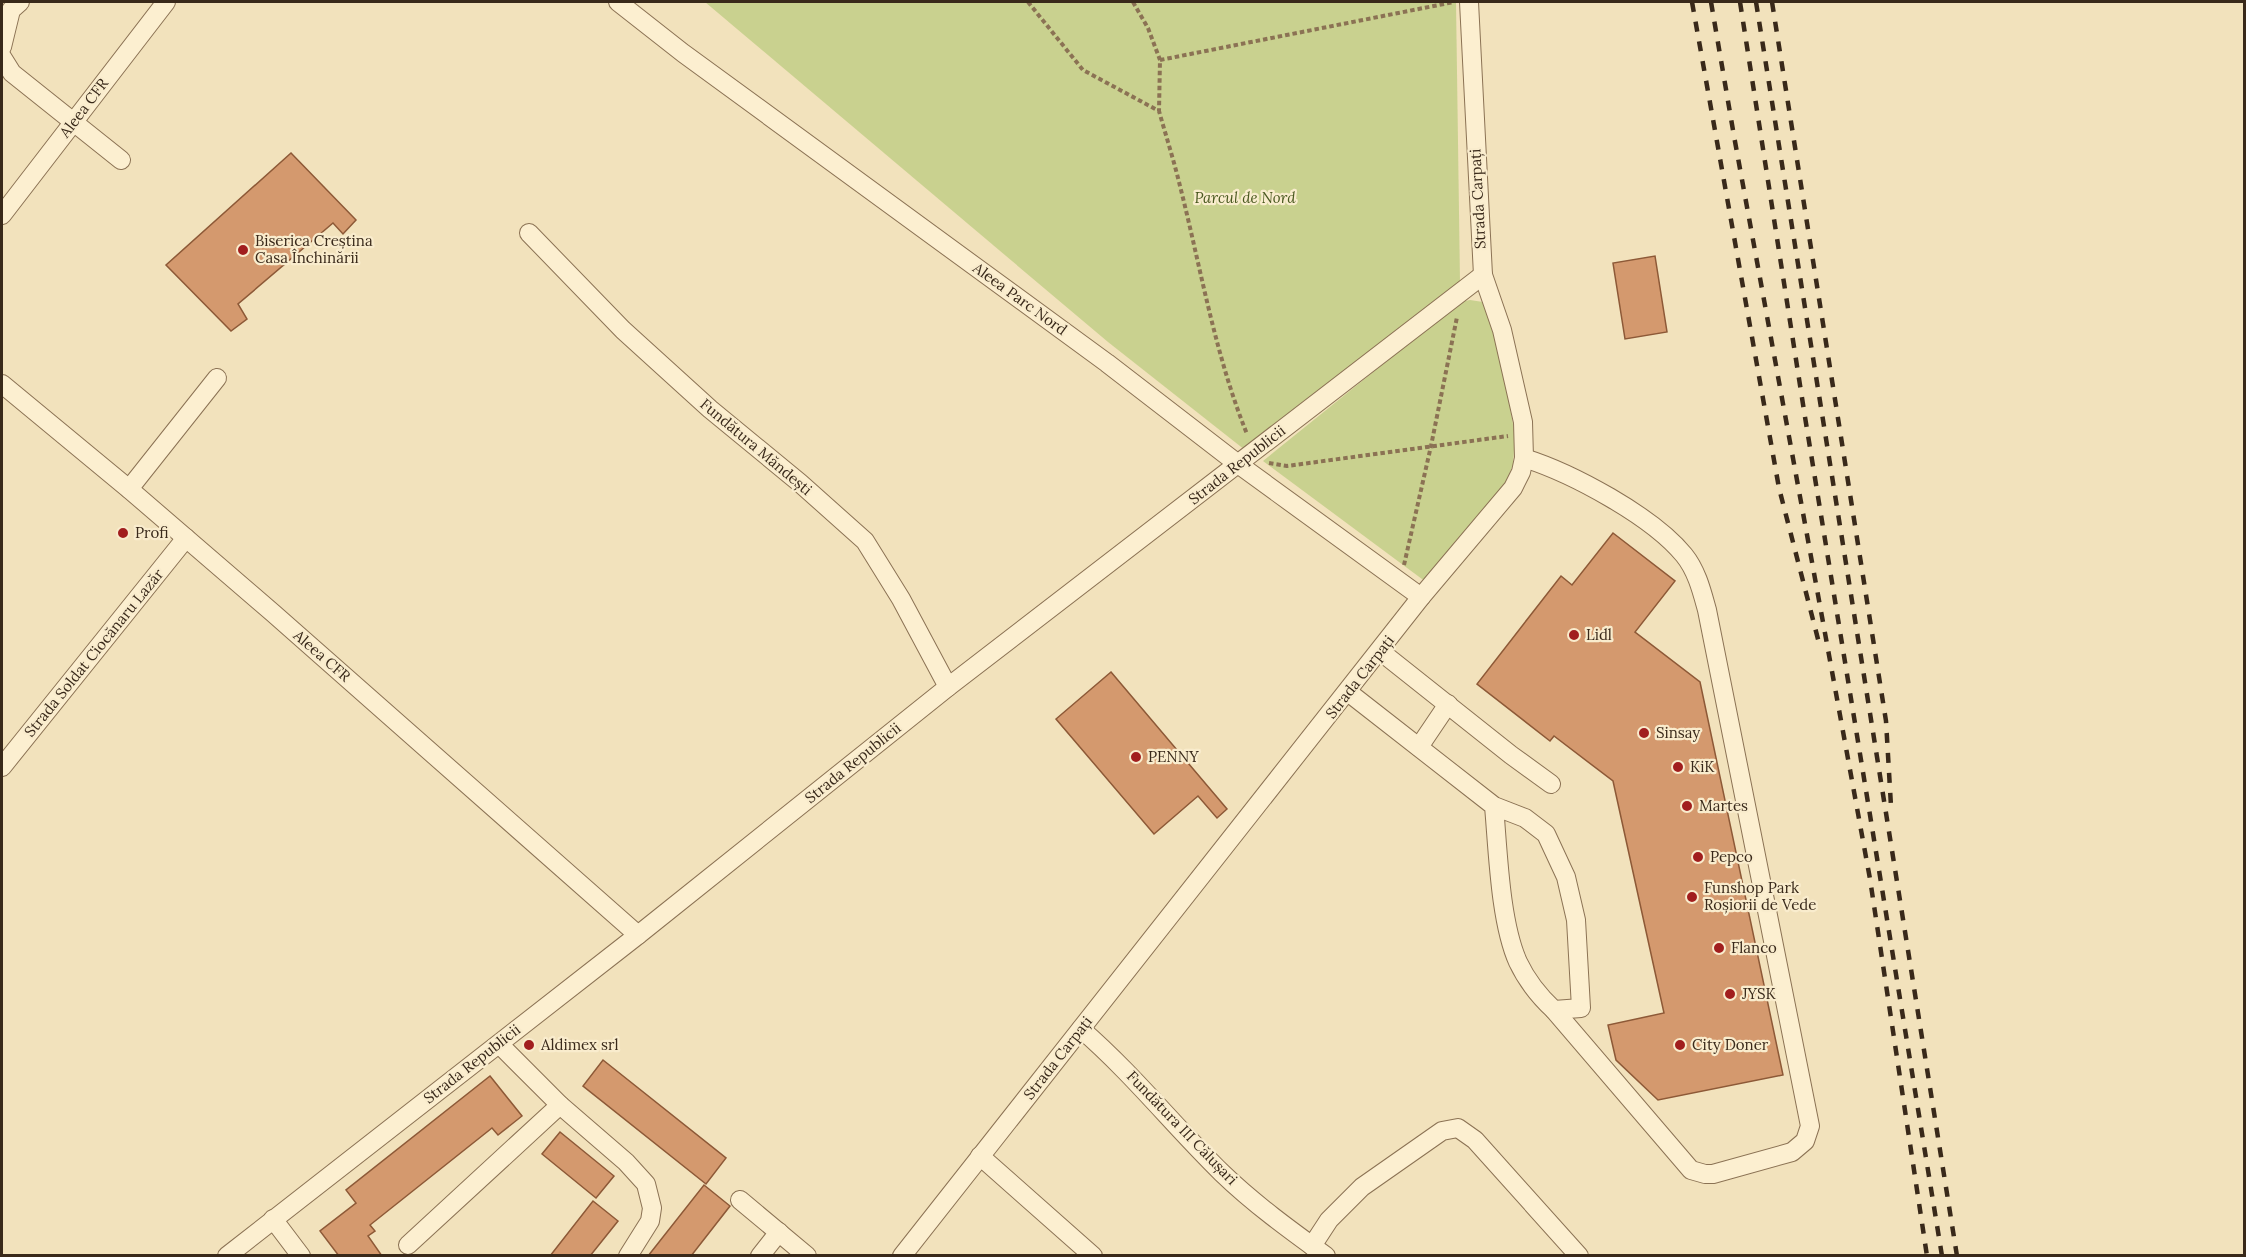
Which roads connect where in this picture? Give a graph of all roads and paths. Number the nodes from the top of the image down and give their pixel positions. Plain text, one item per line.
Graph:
1 (20, 2) edge
2 (166, 2) edge
3 (618, 2) edge
4 (1028, 2) edge
5 (1133, 2) edge
6 (1454, 2) edge
7 (1469, 2) edge
8 (2, 47) edge
9 (2, 57) edge
10 (1160, 60) junction
11 (1159, 111) junction
12 (73, 123) junction
13 (121, 160) dead end
14 (2, 214) edge
15 (529, 233) dead end
16 (1483, 275) junction
17 (1462, 290) junction
18 (217, 378) dead end
19 (2, 384) edge
20 (1524, 434) junction
21 (1431, 446) junction
22 (1253, 453) junction
23 (1524, 458) junction
24 (1238, 464) junction
25 (129, 489) junction
26 (186, 538) junction
27 (1400, 581) junction
28 (1422, 597) junction
29 (1380, 651) junction
30 (948, 687) junction
31 (1348, 692) junction
32 (1448, 704) junction
33 (1419, 747) junction
34 (2, 767) edge
35 (1551, 784) dead end
36 (1494, 806) junction
37 (638, 935) junction
38 (1554, 1010) junction
39 (1081, 1029) junction
40 (499, 1044) junction
41 (560, 1105) junction
42 (980, 1156) junction
43 (740, 1200) dead end
44 (273, 1220) junction
45 (779, 1232) junction
46 (408, 1245) dead end
47 (1319, 1251) edge
48 (227, 1256) edge
49 (301, 1256) edge
50 (628, 1256) edge
51 (760, 1256) edge
52 (807, 1256) edge
53 (902, 1256) edge
54 (1093, 1256) edge
55 (1579, 1256) edge

1 - 8 street
2 - 12 street, Aleea CFR
3 - 24 street, Aleea Parc Nord
4 - 11 path
5 - 10 path
6 - 10 path
7 - 16 street, Strada Carpați
9 - 12 street
10 - 11 path
11 - 22 path
12 - 13 street
12 - 14 street, Aleea CFR
15 - 30 street, Fundătura Măndești
16 - 17 street, Strada Republicii
16 - 20 street, Strada Carpați
17 - 21 path
17 - 22 street, Strada Republicii
18 - 25 street
19 - 25 street, Aleea CFR
20 - 21 path
20 - 23 street, Strada Carpați
21 - 22 path
21 - 27 path
22 - 24 street, Strada Republicii
23 - 28 street, Strada Carpați
23 - 38 street
24 - 27 street, Aleea Parc Nord
24 - 30 street, Strada Republicii
25 - 26 street, Aleea CFR
26 - 34 street, Strada Soldat Ciocănaru Lazăr
26 - 37 street, Aleea CFR
27 - 28 street, Aleea Parc Nord
28 - 29 street, Strada Carpați
29 - 31 street, Strada Carpați
29 - 32 street
30 - 37 street, Strada Republicii
31 - 33 street
31 - 39 street, Strada Carpați
32 - 33 street
32 - 35 street
33 - 36 street
36 - 38 street
36 - 38 street
37 - 40 street, Strada Republicii
39 - 42 street, Strada Carpați
39 - 47 street, Fundătura III Călușari
40 - 41 street
40 - 44 street, Strada Republicii
41 - 46 street
41 - 50 street
42 - 53 street, Strada Carpați
42 - 54 street
43 - 45 street
44 - 48 street, Strada Republicii
44 - 49 street
45 - 51 street
45 - 52 street
47 - 55 street, Fundătura III Călușari

